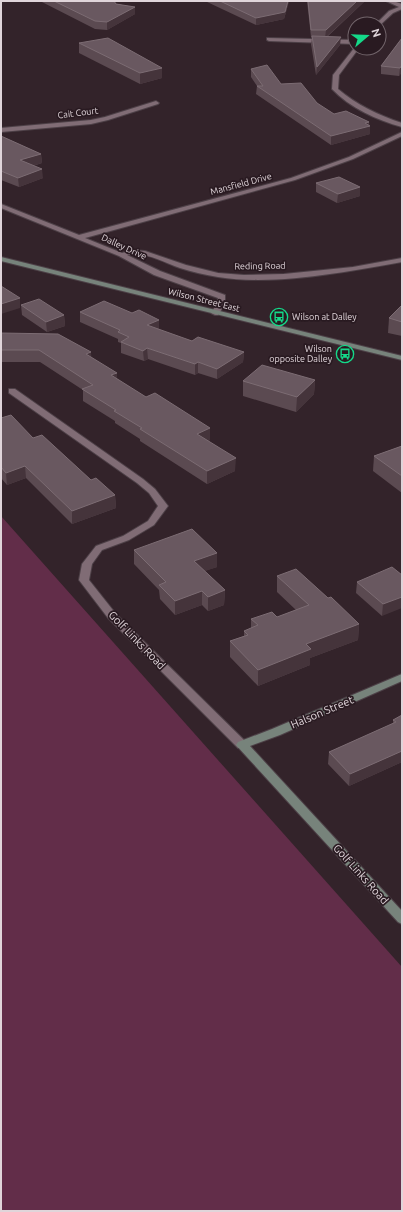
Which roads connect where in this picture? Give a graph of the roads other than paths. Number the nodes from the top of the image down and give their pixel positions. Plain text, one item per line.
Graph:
1 (388, 1) edge
2 (402, 7) edge
3 (387, 17) edge
4 (269, 39) dead end
5 (347, 42) edge
6 (350, 56) edge
7 (156, 103) dead end
8 (402, 125) edge
9 (1, 130) edge
10 (402, 134) edge
11 (1, 206) edge
12 (80, 237) junction
13 (121, 255) junction
14 (1, 259) edge
15 (402, 260) edge
16 (215, 313) junction
17 (402, 358) edge
18 (12, 391) dead end
19 (402, 677) edge
20 (242, 745) junction
21 (402, 919) edge

1 - 2 street
2 - 3 street
4 - 5 street
6 - 8 street
7 - 9 street, Cait Court
10 - 12 street, Mansfield Drive
11 - 12 street, Dalley Drive
12 - 13 street, Dalley Drive
13 - 15 street, Reding Road
13 - 16 street, Dalley Drive
14 - 16 main road, Wilson Street East
16 - 17 main road, Wilson Street East
18 - 20 street, Golf Links Road
19 - 20 main road, Halson Street
20 - 21 main road, Golf Links Road

